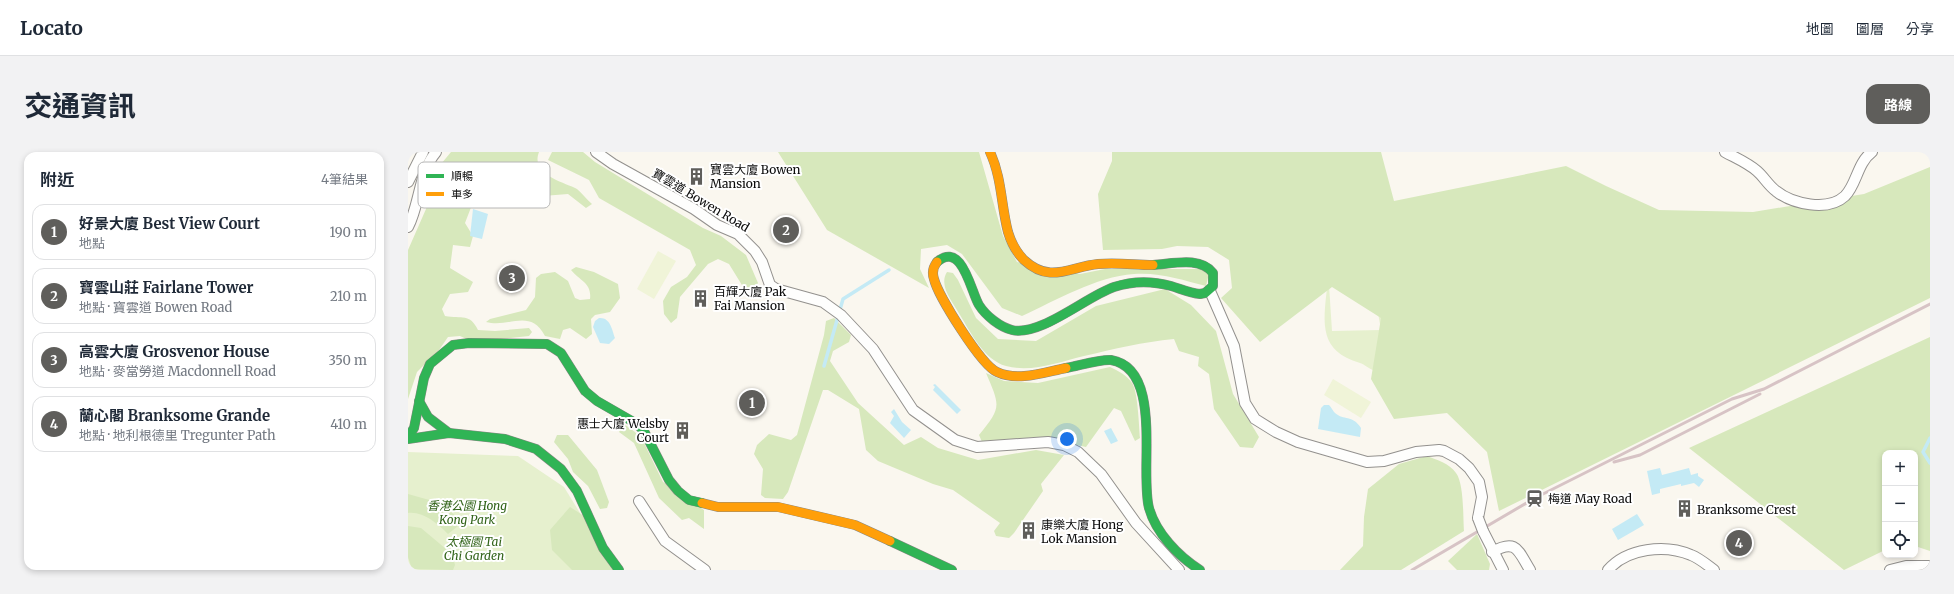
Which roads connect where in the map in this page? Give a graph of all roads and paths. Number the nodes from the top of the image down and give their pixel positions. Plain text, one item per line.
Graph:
1 (436, 152) edge
2 (596, 152) edge
3 (990, 152) edge
4 (1725, 152) edge
5 (1872, 152) edge
6 (421, 156) edge
7 (429, 162) joint
8 (408, 182) edge
9 (418, 202) edge
10 (408, 227) edge
11 (1210, 291) junction
12 (419, 401) junction
13 (449, 433) junction
14 (408, 438) edge
15 (639, 501) dead end
16 (1492, 552) junction
17 (1930, 566) edge
18 (1500, 569) edge
19 (619, 570) edge
20 (705, 570) edge
21 (952, 570) edge
22 (1179, 570) edge
23 (1200, 570) edge
24 (1530, 570) edge
25 (1608, 570) edge
26 (1714, 570) edge
27 (1890, 570) edge

1 - 7 street
2 - 22 street, 寶雲道 Bowen Road
3 - 11 main road
4 - 5 street
6 - 7 street
6 - 8 street
9 - 10 street
11 - 16 street, bridge
11 - 23 main road
12 - 13 main road
12 - 14 main road
12 - 21 main road
13 - 14 main road
13 - 19 main road
15 - 20 street
16 - 18 street
16 - 24 street
17 - 27 street
25 - 26 street

